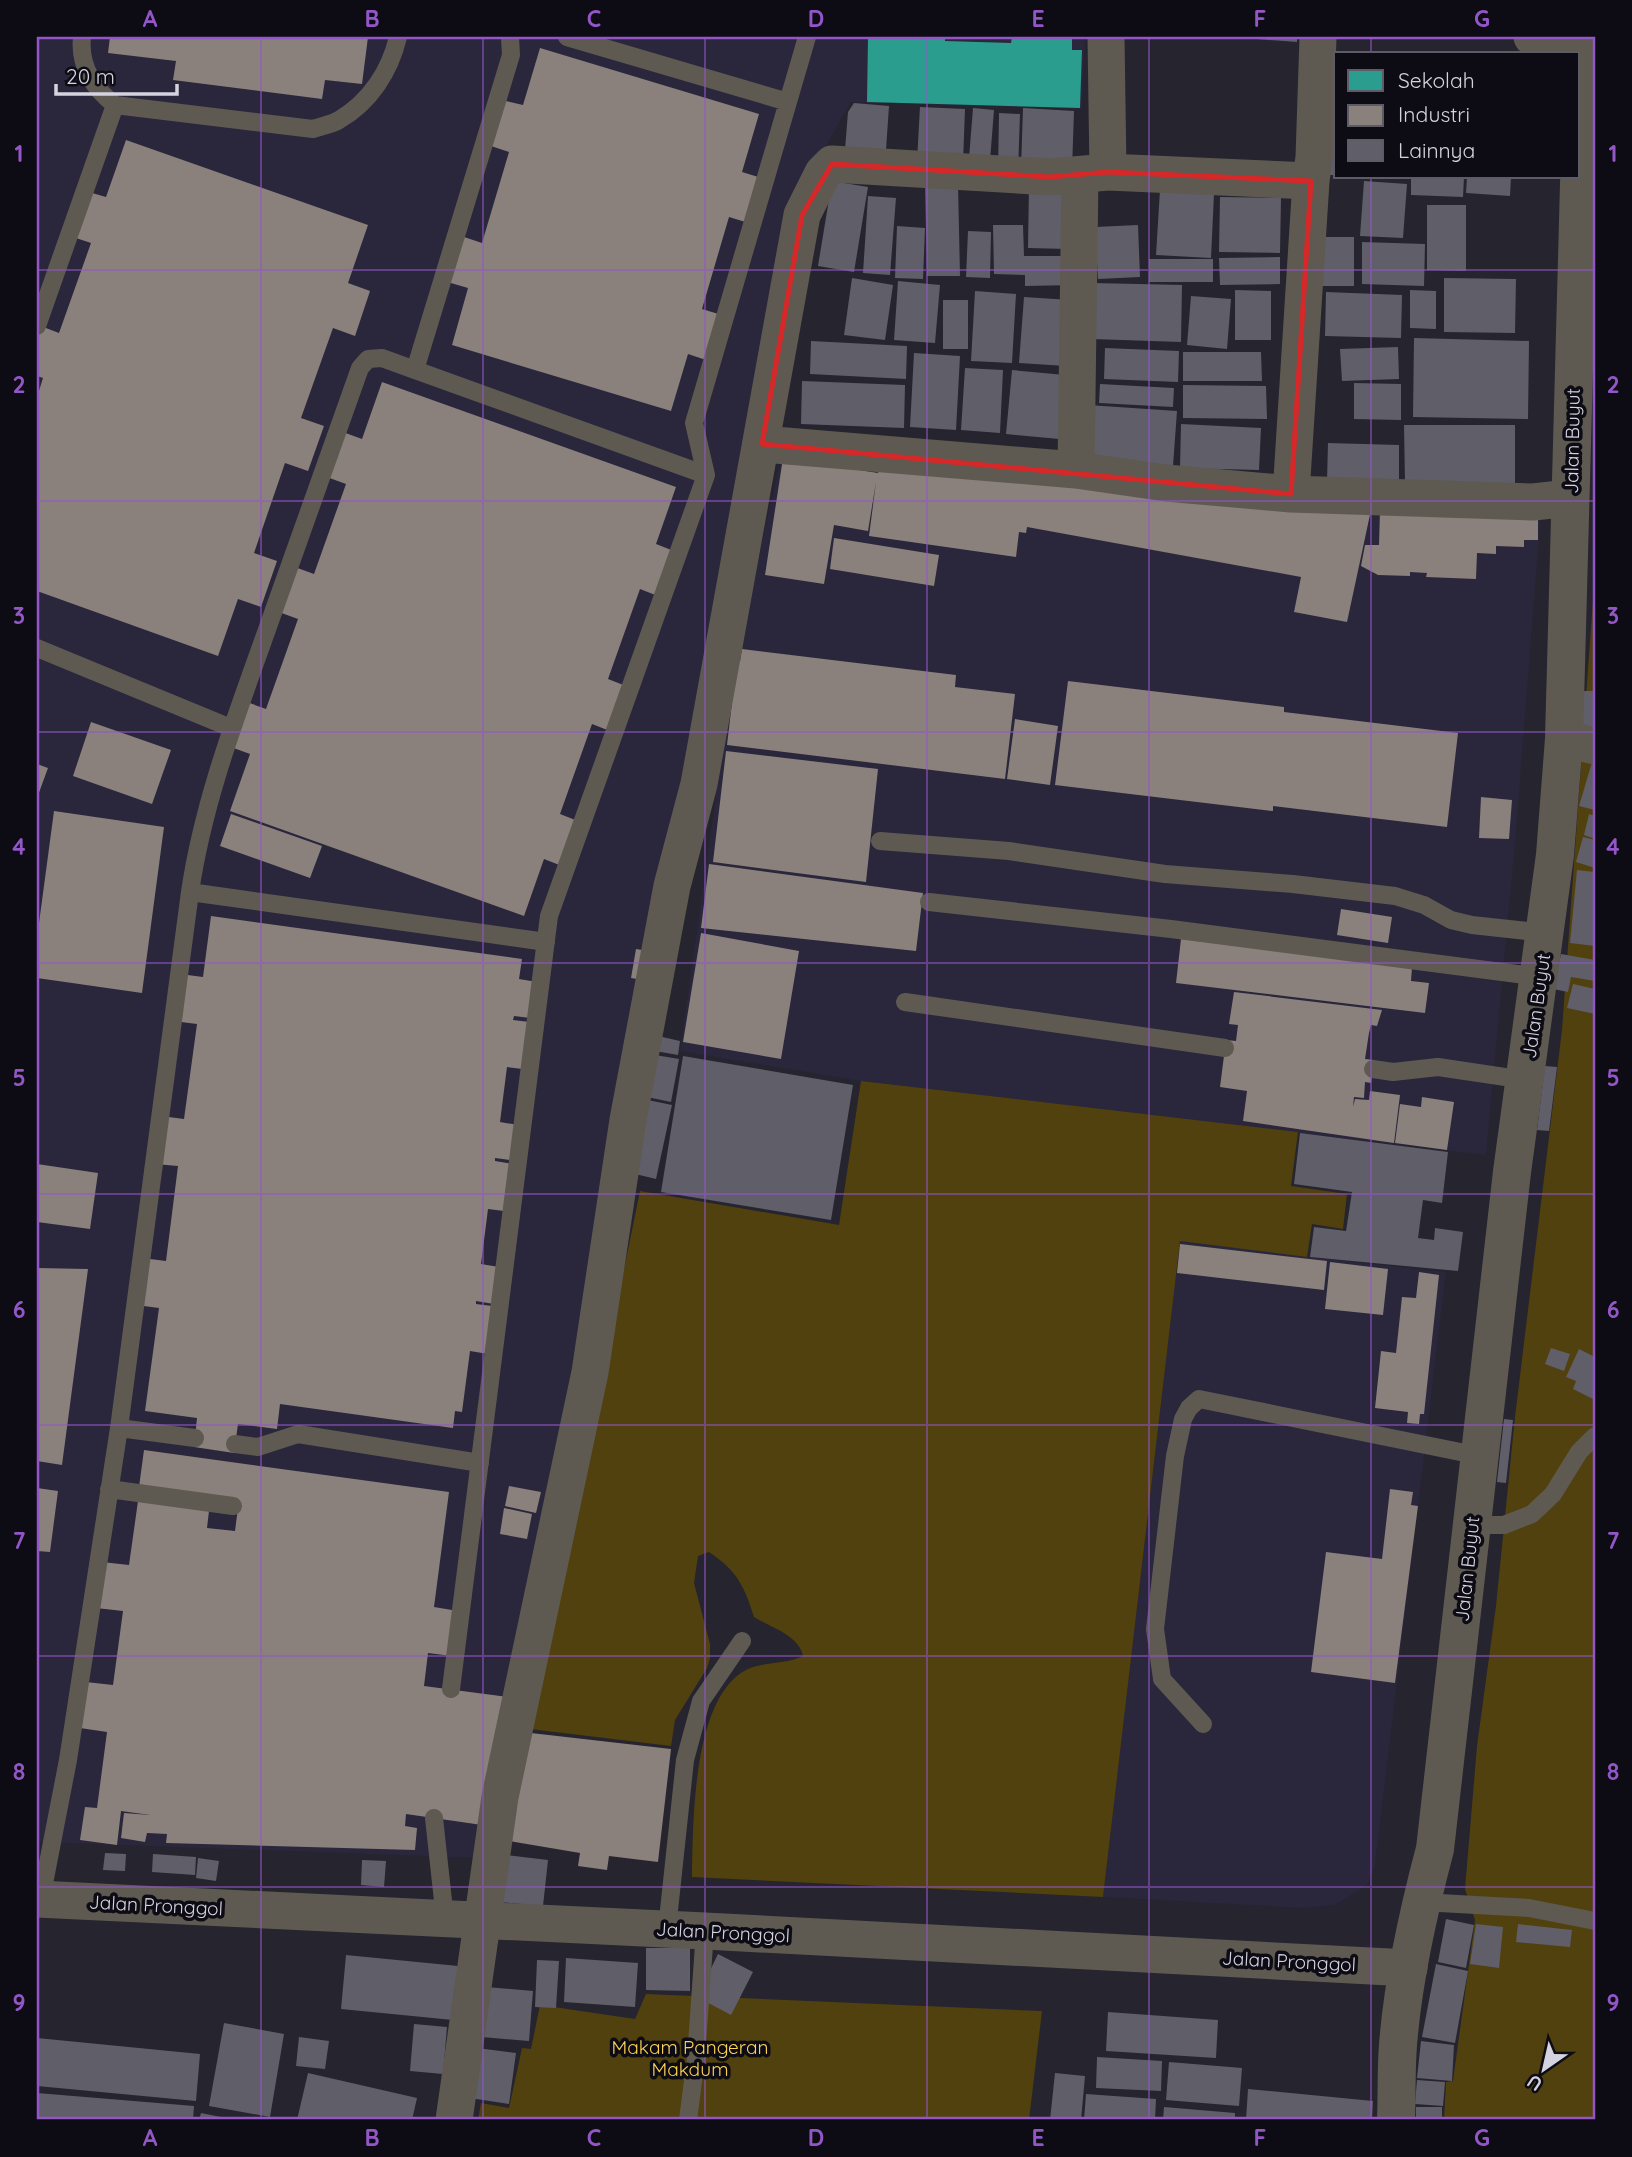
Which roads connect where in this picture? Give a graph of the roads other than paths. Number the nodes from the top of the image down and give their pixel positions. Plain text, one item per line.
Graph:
1 (82, 37) edge
2 (398, 37) edge
3 (510, 37) edge
4 (566, 37) edge
5 (807, 37) edge
6 (1106, 37) edge
7 (1318, 37) edge
8 (1532, 37) edge
9 (1583, 38) edge
10 (788, 102) junction
11 (115, 106) junction
12 (1588, 114) edge
13 (1094, 174) junction
14 (1311, 181) junction
15 (1585, 312) edge
16 (37, 326) edge
17 (415, 370) junction
18 (762, 444) junction
19 (1076, 470) junction
20 (706, 475) junction
21 (1291, 494) junction
22 (1576, 497) junction
23 (37, 648) edge
24 (231, 729) junction
25 (1580, 743) edge
26 (880, 841) dead end
27 (190, 892) junction
28 (929, 902) dead end
29 (1546, 933) junction
30 (546, 942) junction
31 (1540, 977) junction
32 (905, 1002) dead end
33 (1225, 1048) dead end
34 (1373, 1069) dead end
35 (1526, 1080) junction
36 (119, 1428) junction
37 (1595, 1436) edge
38 (195, 1438) dead end
39 (235, 1444) dead end
40 (1480, 1456) junction
41 (480, 1463) junction
42 (110, 1489) junction
43 (233, 1506) dead end
44 (1472, 1525) junction
45 (742, 1641) dead end
46 (451, 1689) dead end
47 (1203, 1724) dead end
48 (434, 1818) dead end
49 (39, 1899) edge
50 (1421, 1902) junction
51 (445, 1919) junction
52 (481, 1921) junction
53 (1595, 1921) edge
54 (667, 1929) junction
55 (705, 1931) junction
56 (1409, 1968) junction
57 (454, 2120) edge
58 (688, 2120) edge
59 (1396, 2120) edge

1 - 11 lane
2 - 11 lane
3 - 17 lane
4 - 10 lane
5 - 10 lane
6 - 13 street
7 - 14 street
8 - 9 street
9 - 12 street, Jalan Buyut
10 - 20 lane
11 - 16 lane
12 - 15 street, Jalan Buyut
13 - 14 street
13 - 18 street
13 - 19 street
14 - 21 street
15 - 22 street, Jalan Buyut
17 - 20 lane
17 - 24 lane
18 - 19 street
18 - 52 street
19 - 21 street
20 - 30 lane
21 - 22 street
22 - 25 street, Jalan Buyut
23 - 24 lane
24 - 27 lane
25 - 29 street, Jalan Buyut
26 - 29 lane
27 - 30 lane
27 - 36 lane
28 - 31 lane
29 - 31 street, Jalan Buyut
30 - 41 lane
31 - 35 street, Jalan Buyut
32 - 33 lane
34 - 35 lane
35 - 40 street, Jalan Buyut
36 - 38 lane
36 - 42 lane
37 - 44 lane
39 - 41 lane
40 - 44 street, Jalan Buyut
40 - 47 lane
41 - 46 lane
42 - 43 lane
42 - 49 lane
44 - 50 street, Jalan Buyut
45 - 54 lane
48 - 51 lane
49 - 51 street, Jalan Pronggol
50 - 53 lane
50 - 56 street, Jalan Buyut
51 - 52 street, Jalan Pronggol
52 - 54 street, Jalan Pronggol
52 - 57 street
54 - 55 street, Jalan Pronggol
55 - 56 street, Jalan Pronggol
55 - 58 lane
56 - 59 street, Jalan Buyut

